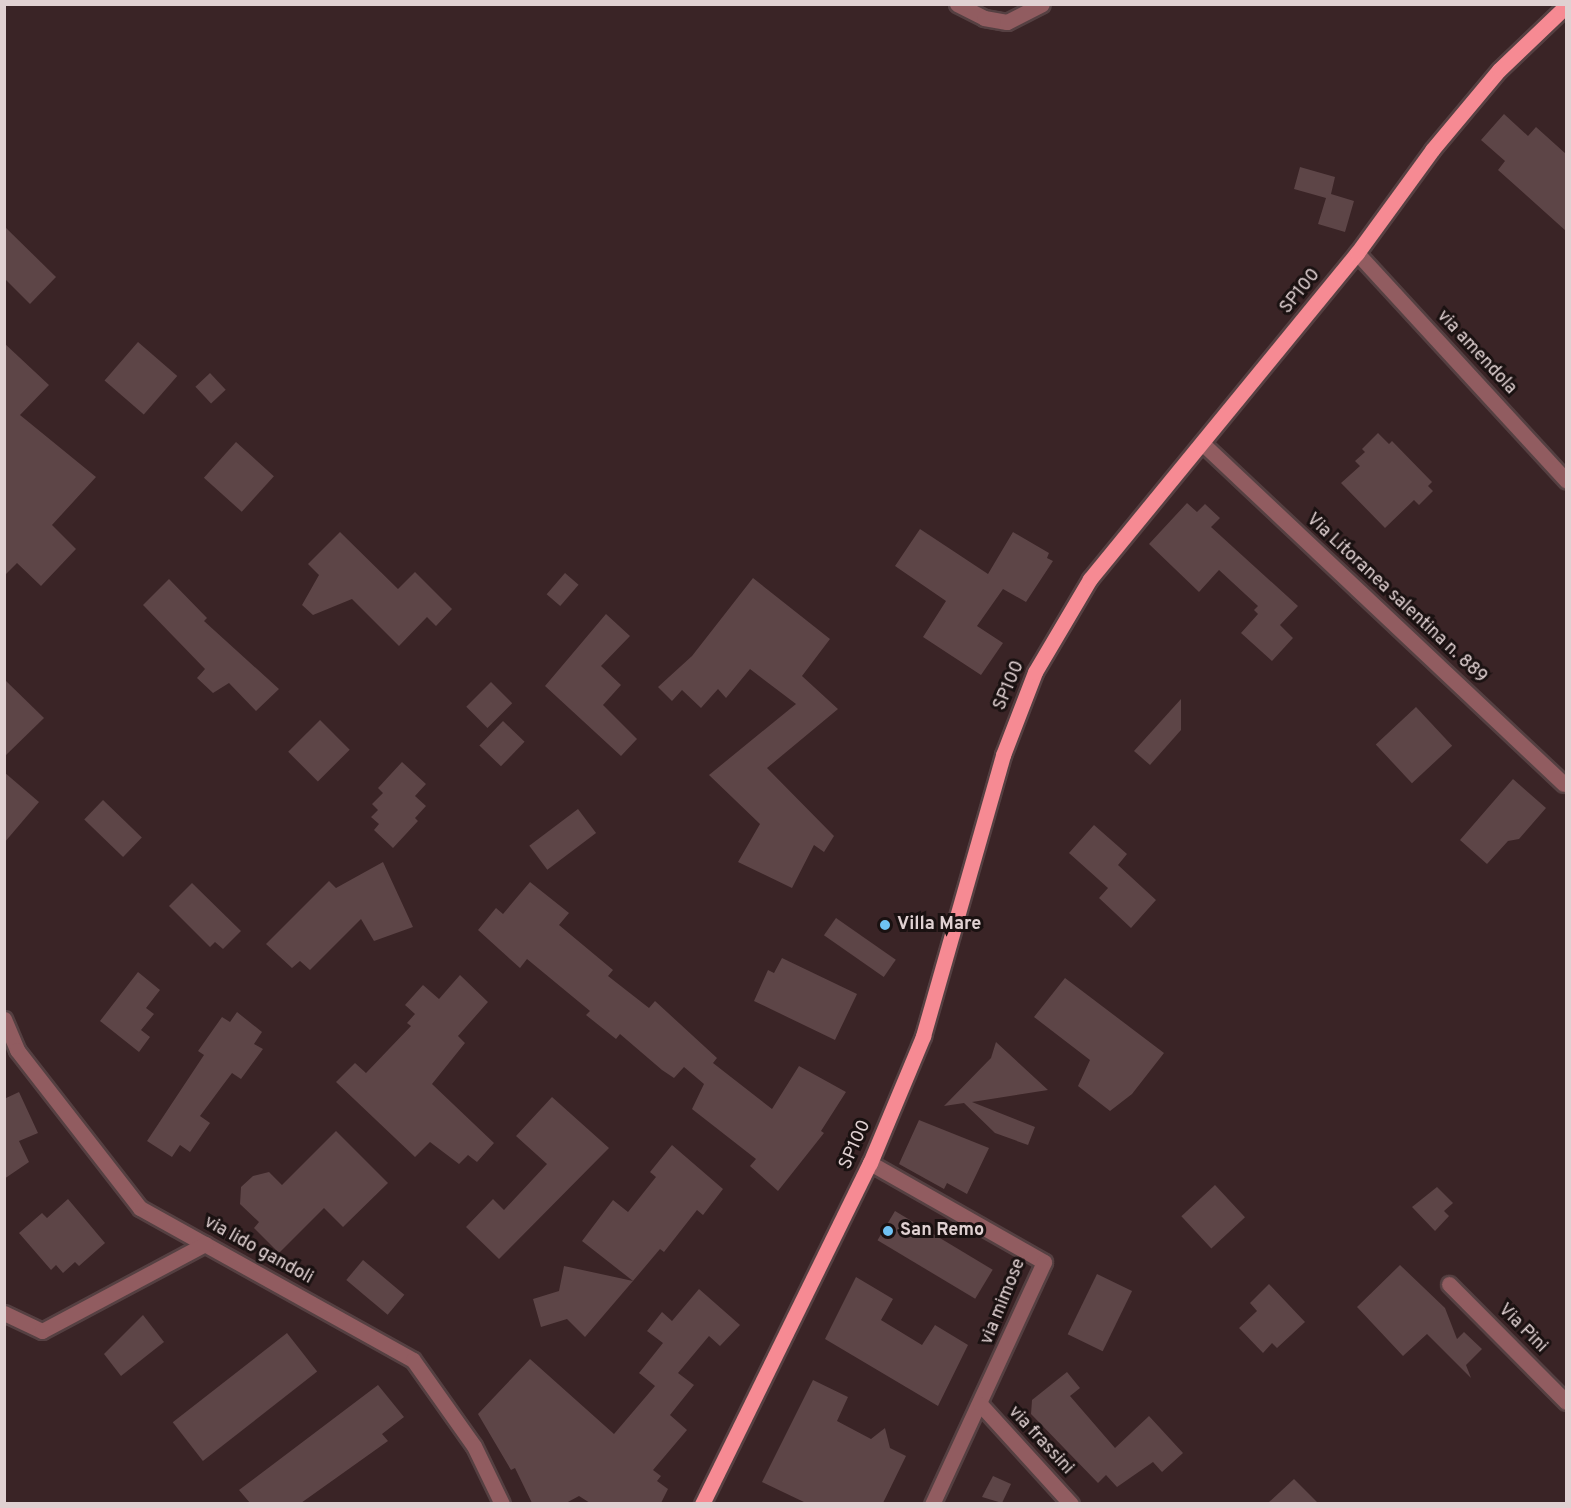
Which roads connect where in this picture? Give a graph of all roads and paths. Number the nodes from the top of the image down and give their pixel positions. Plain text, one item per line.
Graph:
1 (957, 4) edge
2 (1042, 4) edge
3 (1561, 7) edge
4 (1357, 253) junction
5 (1202, 443) junction
6 (1566, 480) edge
7 (1564, 784) dead end
8 (4, 1019) edge
9 (870, 1162) junction
10 (205, 1244) junction
11 (1449, 1284) dead end
12 (4, 1312) edge
13 (1566, 1402) edge
14 (980, 1404) junction
15 (706, 1502) edge
16 (502, 1503) edge
17 (932, 1503) edge
18 (1071, 1503) edge

1 - 2 street
3 - 4 main road, SP100 / SP100
4 - 5 main road, SP100 / SP100
4 - 6 street, via amendola
5 - 7 street, Via Litoranea salentina n. 889
5 - 9 main road, SP100 / SP100
8 - 10 street, via lido gandoli
9 - 14 street, via mimose
9 - 15 main road, SP100 / SP100
10 - 12 street
10 - 16 street, via lido gandoli
11 - 13 street, Via Pini
14 - 17 street, via mimose
14 - 18 street, via frassini

